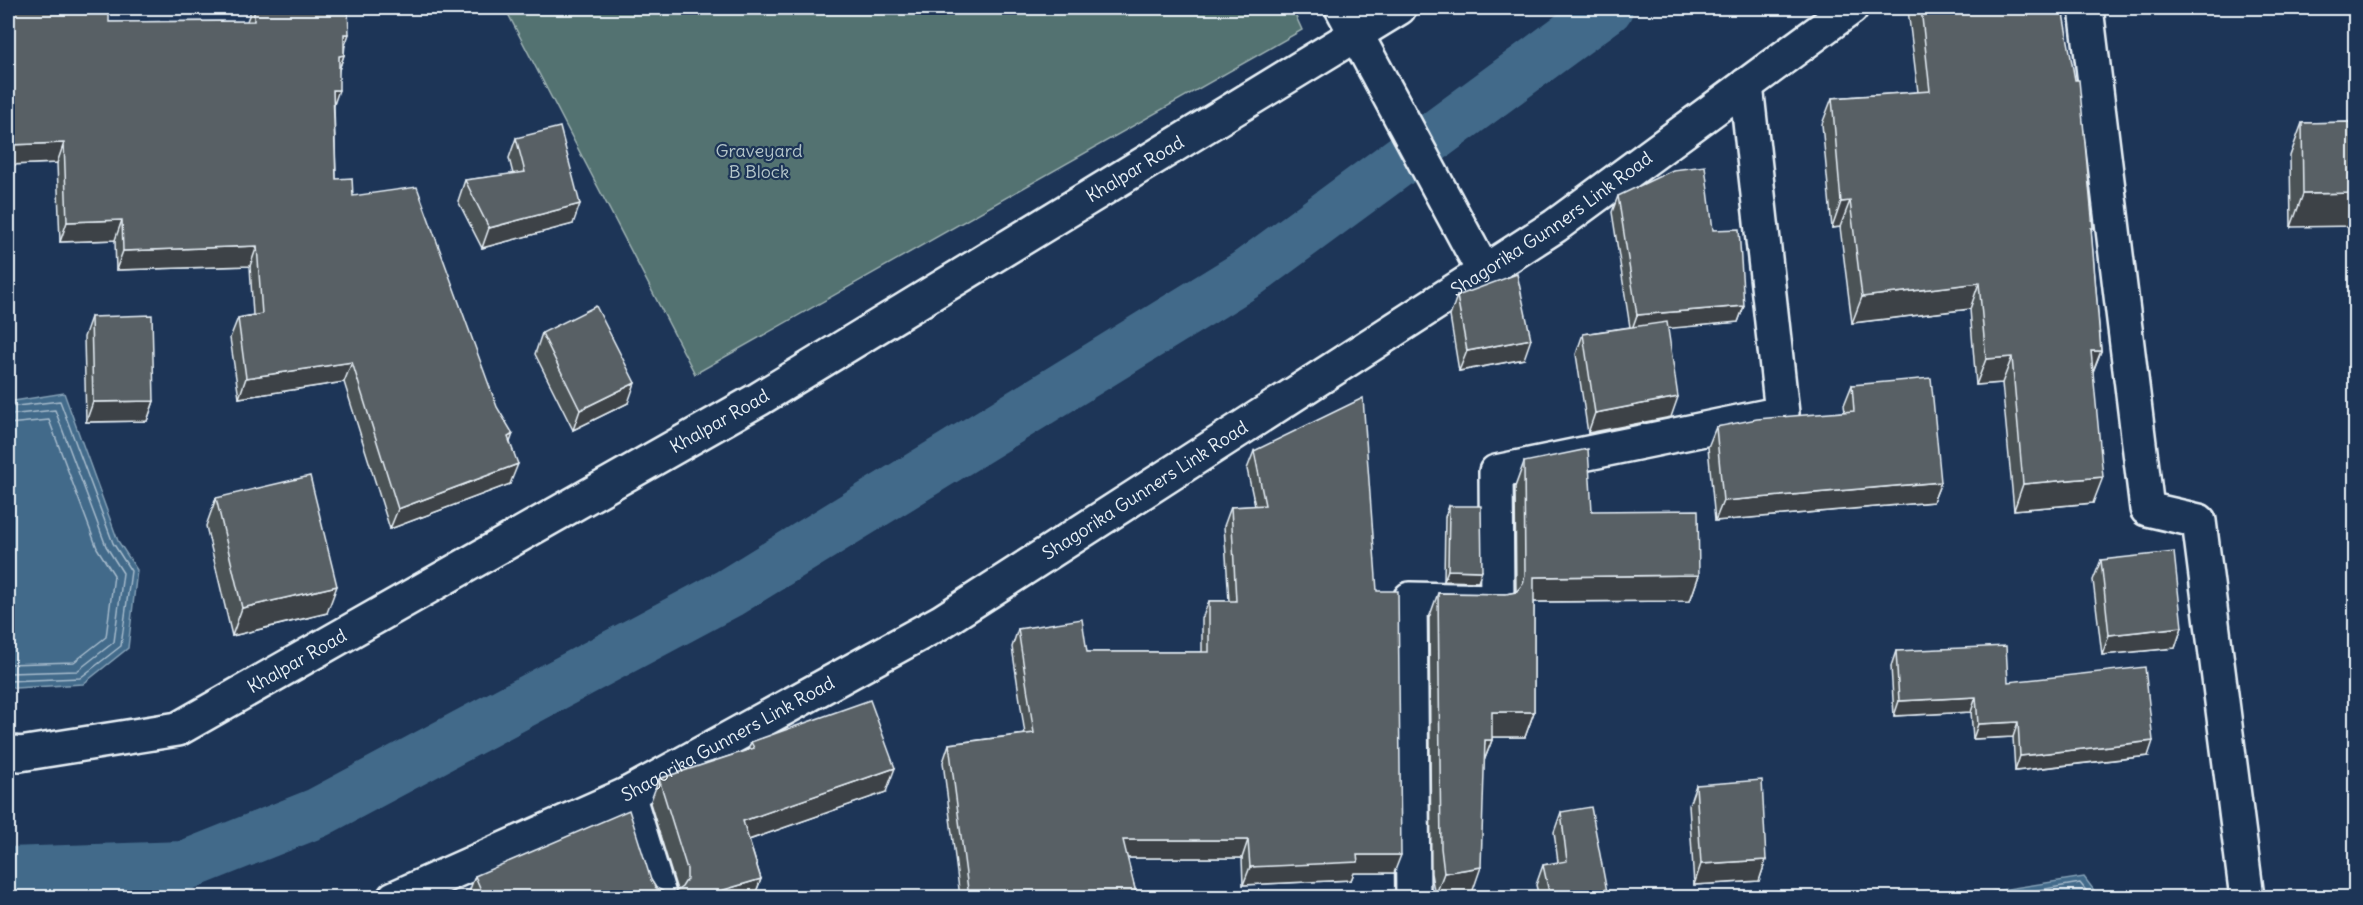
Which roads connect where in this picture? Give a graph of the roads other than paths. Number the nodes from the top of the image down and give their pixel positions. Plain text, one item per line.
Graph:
1 (1399, 8) edge
2 (1851, 8) edge
3 (2086, 8) edge
4 (1349, 21) edge
5 (1746, 85) junction
6 (1484, 272) junction
7 (8, 752) edge
8 (628, 794) junction
9 (394, 897) edge
10 (660, 897) edge
11 (1413, 897) edge
12 (2247, 897) edge

1 - 4 street, Khalpar Road
2 - 5 street, Shagorika Gunners Link Road
3 - 12 street
4 - 6 street
4 - 7 street, Khalpar Road
5 - 6 street, Shagorika Gunners Link Road
5 - 11 street
6 - 8 street, Shagorika Gunners Link Road
8 - 9 street, Shagorika Gunners Link Road
8 - 10 street

